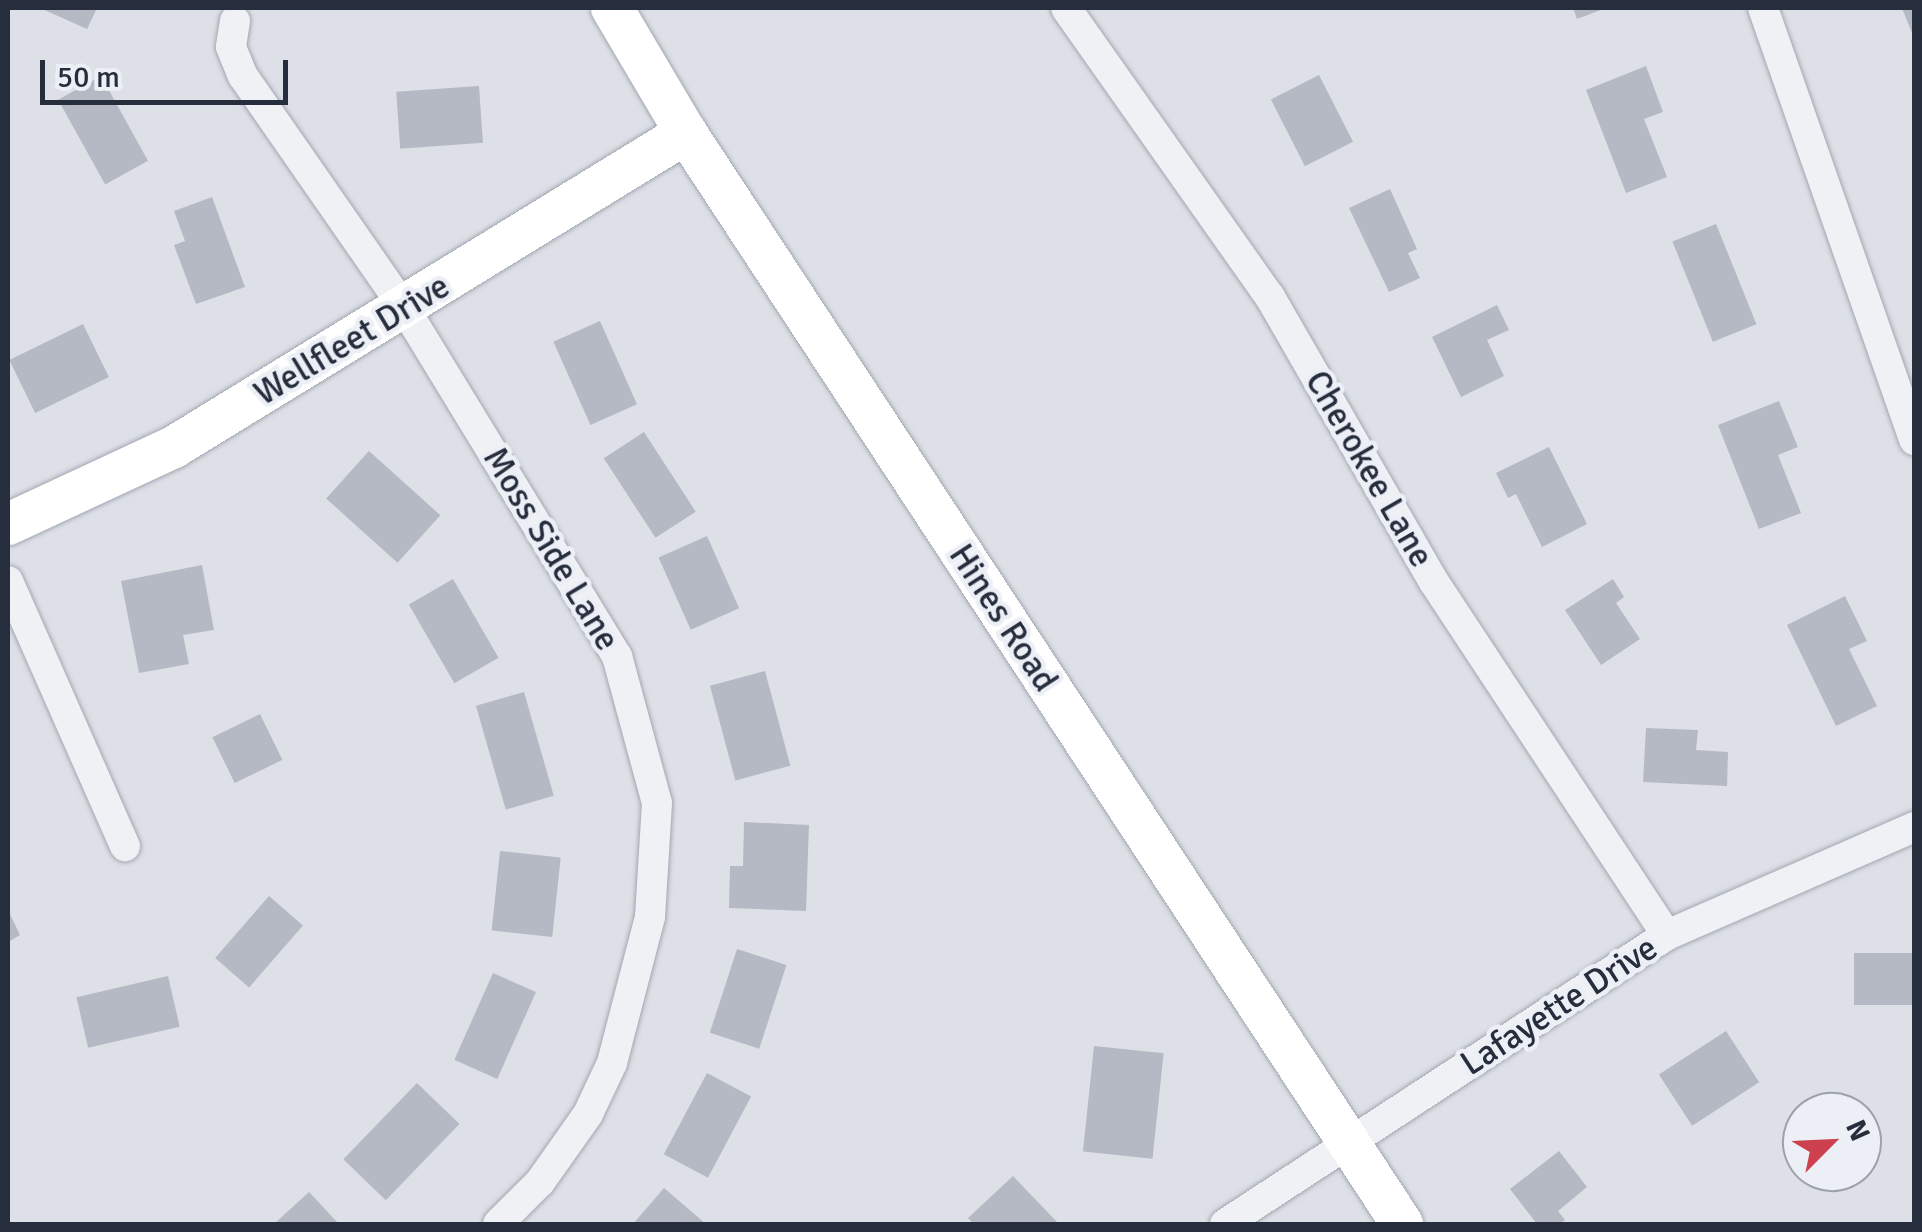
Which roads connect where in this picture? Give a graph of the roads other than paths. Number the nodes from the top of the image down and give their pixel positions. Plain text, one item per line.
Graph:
1 (612, 8) edge
2 (1066, 8) edge
3 (1763, 8) edge
4 (236, 21) dead end
5 (686, 134) junction
6 (404, 309) junction
7 (1914, 440) edge
8 (8, 524) edge
9 (8, 581) edge
10 (1914, 827) edge
11 (125, 846) dead end
12 (1667, 934) junction
13 (1348, 1145) junction
14 (498, 1224) edge
15 (1225, 1224) edge
16 (1402, 1224) edge

1 - 5 street, Hines Road
2 - 12 street, Cherokee Lane
3 - 7 street
4 - 6 street, Moss Side Lane
5 - 6 street, Wellfleet Drive
5 - 13 street, Hines Road
6 - 8 street, Wellfleet Drive
6 - 14 street, Moss Side Lane
9 - 11 street
10 - 12 street, Lafayette Drive
12 - 13 street, Lafayette Drive
13 - 15 street, Lafayette Drive
13 - 16 street, Hines Road

